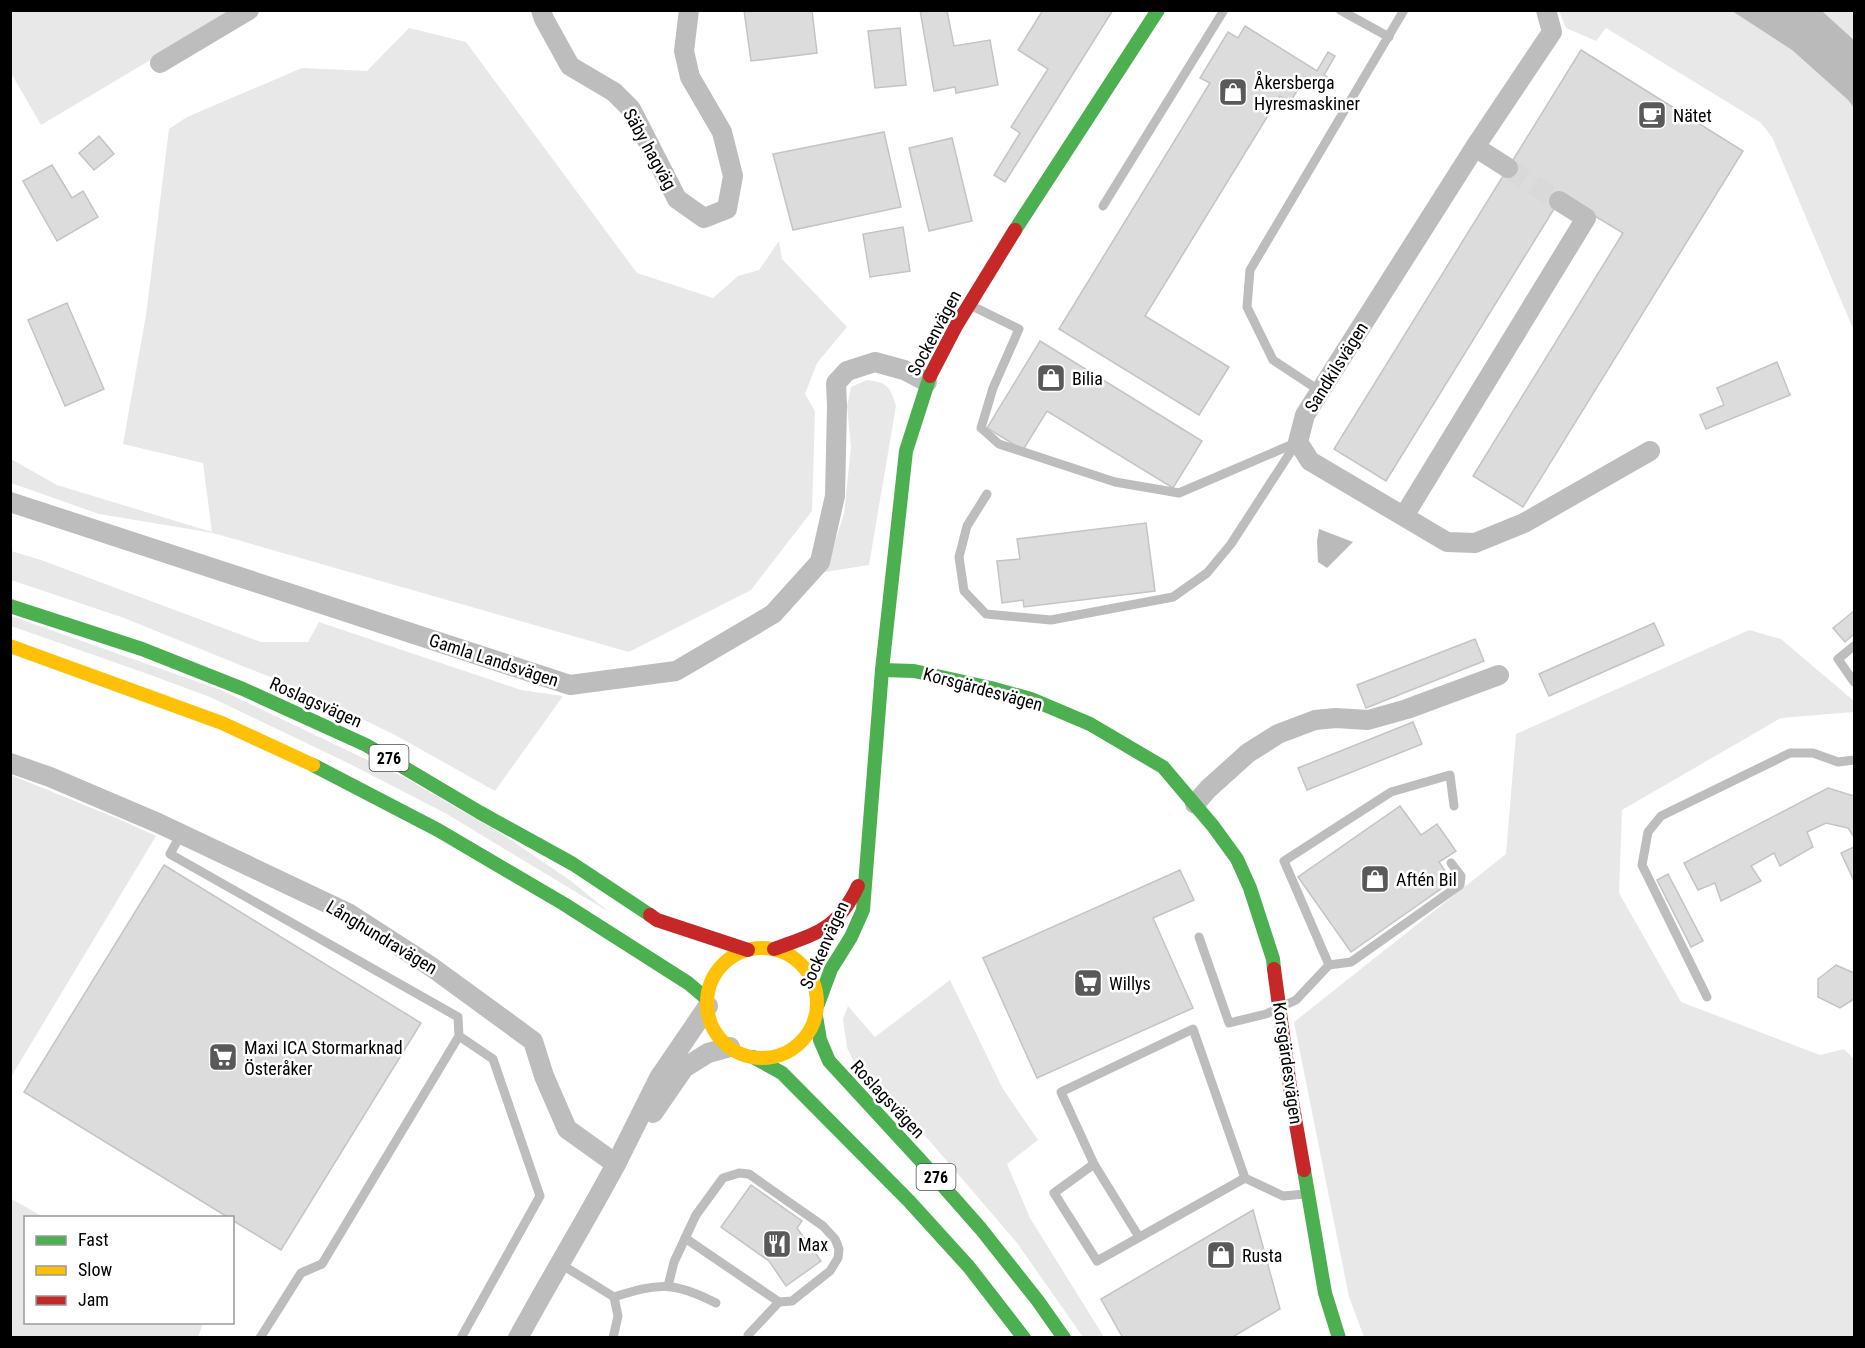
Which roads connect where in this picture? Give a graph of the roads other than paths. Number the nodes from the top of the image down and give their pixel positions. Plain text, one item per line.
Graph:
1 (249, 10) edge
2 (541, 10) edge
3 (689, 10) edge
4 (1158, 10) edge
5 (1224, 10) edge
6 (1340, 10) edge
7 (1404, 10) edge
8 (1546, 10) edge
9 (1389, 37) junction
10 (160, 63) dead end
11 (1475, 147) junction
12 (1508, 168) tunnel mouth
13 (1559, 201) tunnel mouth
14 (1103, 206) dead end
15 (969, 304) junction
16 (927, 382) junction
17 (1320, 391) junction
18 (1298, 442) junction
19 (1650, 451) dead end
20 (987, 494) dead end
21 (10, 502) edge
22 (1404, 516) junction
23 (10, 606) edge
24 (10, 646) edge
25 (1854, 646) edge
26 (882, 670) junction
27 (1499, 675) dead end
28 (1854, 682) edge
29 (1854, 760) edge
30 (10, 763) edge
31 (1195, 804) junction
32 (1454, 806) dead end
33 (182, 834) junction
34 (1452, 863) dead end
35 (867, 866) junction
36 (1199, 937) dead end
37 (774, 949) junction
38 (748, 950) junction
39 (1329, 965) junction
40 (1707, 997) dead end
41 (707, 1003) junction
42 (1280, 1008) junction
43 (817, 1010) junction
44 (459, 1036) junction
45 (730, 1047) junction
46 (753, 1057) junction
47 (616, 1164) junction
48 (1094, 1164) junction
49 (1245, 1178) junction
50 (1308, 1194) junction
51 (1139, 1237) junction
52 (685, 1238) junction
53 (559, 1263) junction
54 (668, 1286) junction
55 (614, 1297) junction
56 (779, 1302) junction
57 (716, 1303) dead end
58 (748, 1335) dead end
59 (260, 1338) edge
60 (461, 1338) edge
61 (518, 1338) edge
62 (613, 1338) edge
63 (1024, 1338) edge
64 (1064, 1338) edge
65 (1339, 1338) edge

1 - 10 street
2 - 3 street, Säby hagväg
4 - 15 main road, Sockenvägen
5 - 14 lane
6 - 9 lane
7 - 9 lane
8 - 11 street, Sandkilsvägen
9 - 17 lane
11 - 12 street
11 - 17 street, Sandkilsvägen
13 - 22 street
15 - 16 main road, Sockenvägen
15 - 18 lane
16 - 21 street, Gamla Landsvägen
16 - 26 main road, Sockenvägen
17 - 18 street, Sandkilsvägen
18 - 20 lane
18 - 22 street
19 - 22 street
23 - 38 main road, Roslagsvägen / 276
24 - 41 main road, 276
25 - 28 lane
26 - 31 main road, Korsgärdesvägen
26 - 35 main road, Sockenvägen
27 - 31 street
29 - 40 lane
30 - 33 street, Långhundravägen
31 - 42 main road, Korsgärdesvägen
32 - 39 lane
33 - 44 lane
33 - 47 street, Långhundravägen
34 - 39 lane
35 - 37 main road, Sockenvägen
35 - 43 main road, Sockenvägen
36 - 42 lane
37 - 38 main road
37 - 43 main road
38 - 41 main road
39 - 42 lane
41 - 45 main road
41 - 47 street
42 - 50 main road, Korsgärdesvägen
43 - 46 main road
43 - 64 main road, Roslagsvägen / 276
44 - 59 lane
44 - 60 lane
45 - 46 main road
45 - 47 street
46 - 63 main road, 276
47 - 53 street
48 - 49 lane
48 - 51 lane
48 - 51 lane
49 - 50 lane
49 - 51 lane
50 - 65 main road, Korsgärdesvägen
52 - 54 lane
52 - 56 lane
52 - 56 lane
53 - 55 lane
53 - 61 street
54 - 55 lane
54 - 57 lane
55 - 62 lane
56 - 58 lane

